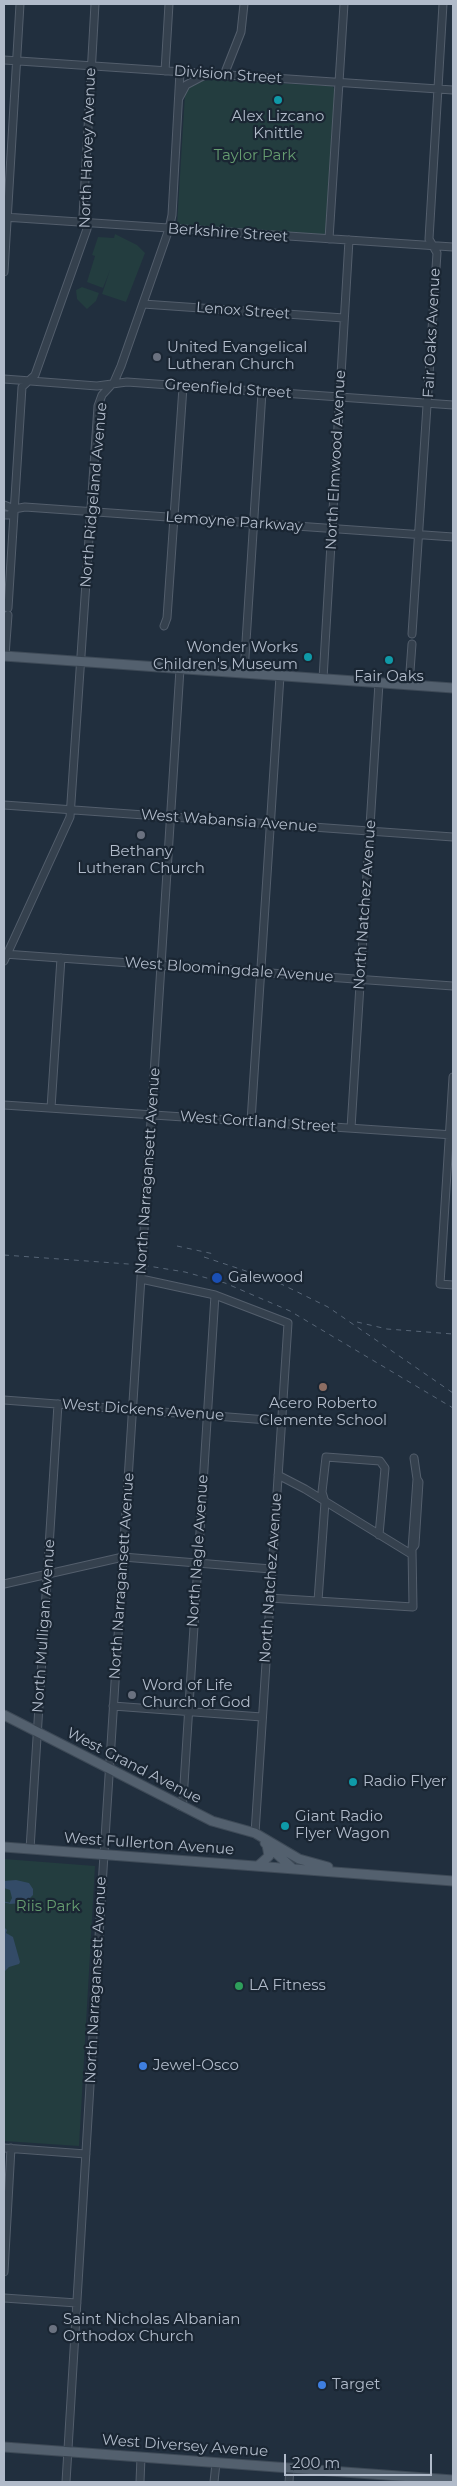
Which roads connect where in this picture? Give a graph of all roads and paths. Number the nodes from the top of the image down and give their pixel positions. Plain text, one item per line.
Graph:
1 (20, 4) edge
2 (95, 4) edge
3 (169, 4) edge
4 (244, 4) edge
5 (344, 4) edge
6 (443, 4) edge
7 (4, 60) edge
8 (17, 60) junction
9 (91, 66) junction
10 (164, 71) junction
11 (180, 72) junction
12 (210, 74) junction
13 (224, 75) junction
14 (339, 83) junction
15 (438, 89) junction
16 (453, 90) edge
17 (178, 100) junction
18 (6, 217) edge
19 (84, 223) junction
20 (169, 229) junction
21 (329, 239) junction
22 (349, 240) junction
23 (433, 246) junction
24 (453, 247) edge
25 (4, 272) edge
26 (143, 304) junction
27 (344, 318) junction
28 (4, 379) edge
29 (28, 381) junction
30 (114, 382) junction
31 (182, 386) junction
32 (262, 392) junction
33 (340, 397) junction
34 (428, 403) junction
35 (453, 405) edge
36 (4, 505) edge
37 (14, 509) junction
38 (91, 512) junction
39 (4, 515) edge
40 (174, 518) junction
41 (253, 523) junction
42 (333, 528) junction
43 (419, 535) junction
44 (453, 537) edge
45 (164, 626) dead end
46 (412, 634) dead end
47 (412, 644) dead end
48 (4, 656) edge
49 (80, 662) junction
50 (180, 669) junction
51 (244, 673) junction
52 (280, 676) junction
53 (323, 679) junction
54 (379, 683) junction
55 (409, 685) junction
56 (453, 688) edge
57 (4, 805) edge
58 (71, 810) junction
59 (171, 817) junction
60 (270, 824) junction
61 (369, 831) junction
62 (453, 837) edge
63 (5, 957) edge
64 (61, 958) junction
65 (161, 965) junction
66 (261, 972) junction
67 (360, 980) junction
68 (453, 986) edge
69 (453, 1077) edge
70 (4, 1105) edge
71 (51, 1108) junction
72 (152, 1115) junction
73 (251, 1121) junction
74 (350, 1128) junction
75 (451, 1135) edge
76 (141, 1279) junction
77 (453, 1285) edge
78 (215, 1295) junction
79 (4, 1400) edge
80 (58, 1404) junction
81 (133, 1410) junction
82 (207, 1415) junction
83 (281, 1421) junction
84 (414, 1458) dead end
85 (278, 1476) junction
86 (325, 1502) junction
87 (379, 1535) junction
88 (411, 1551) junction
89 (123, 1557) junction
90 (198, 1563) junction
91 (271, 1569) junction
92 (47, 1574) junction
93 (4, 1584) edge
94 (269, 1598) junction
95 (315, 1601) junction
96 (113, 1706) junction
97 (188, 1711) junction
98 (4, 1715) edge
99 (262, 1717) junction
100 (37, 1732) junction
101 (109, 1770) junction
102 (180, 1806) junction
103 (255, 1833) junction
104 (267, 1845) junction
105 (4, 1847) edge
106 (30, 1849) junction
107 (104, 1854) junction
108 (258, 1866) junction
109 (292, 1868) junction
110 (345, 1872) junction
111 (453, 1881) edge
112 (7, 2148) edge
113 (86, 2154) junction
114 (4, 2272) edge
115 (4, 2298) edge
116 (77, 2303) junction
117 (4, 2448) edge
118 (68, 2452) junction
119 (141, 2457) junction
120 (216, 2462) junction
121 (290, 2468) junction
122 (453, 2480) edge
123 (438, 2481) edge
124 (66, 2482) edge
125 (140, 2482) edge
126 (214, 2482) edge
127 (289, 2482) edge

1 - 8 street
2 - 9 street, North Harvey Avenue
3 - 10 street
4 - 13 street
5 - 14 street
6 - 15 street, Fair Oaks Avenue
7 - 8 street, Division Street
8 - 9 street, Division Street
8 - 18 street
9 - 10 street, Division Street
9 - 19 street, North Harvey Avenue
10 - 11 street, Division Street
11 - 12 street, Division Street
11 - 17 street, North Ridgeland Avenue
12 - 13 street, Division Street
12 - 17 street
13 - 14 street, Division Street
14 - 15 street, Division Street
14 - 21 street
15 - 16 street, Division Street
15 - 23 street, Fair Oaks Avenue
17 - 20 street, North Ridgeland Avenue
18 - 19 street, Berkshire Street
18 - 25 street
19 - 20 street, Berkshire Street
19 - 29 street, North Harvey Avenue
20 - 21 street, Berkshire Street
20 - 26 street, North Ridgeland Avenue
21 - 22 street, Berkshire Street
22 - 23 street, Berkshire Street
22 - 27 street, North Elmwood Avenue
23 - 24 street, Berkshire Street
23 - 34 street, Fair Oaks Avenue
26 - 27 street, Lenox Street
26 - 30 street, North Ridgeland Avenue
27 - 33 street, North Elmwood Avenue
28 - 29 street, Greenfield Street
29 - 30 street, Greenfield Street
29 - 37 street, North Harvey Avenue
30 - 31 street, Greenfield Street
30 - 38 street, North Ridgeland Avenue
31 - 32 street, Greenfield Street
31 - 40 street
32 - 33 street, Greenfield Street
32 - 41 street
33 - 34 street, Greenfield Street
33 - 42 street, North Elmwood Avenue
34 - 35 street, Greenfield Street
34 - 43 street, Fair Oaks Avenue
36 - 37 street, Lemoyne Parkway
37 - 38 street, Lemoyne Parkway
37 - 39 street, Lemoyne Parkway
37 - 48 street, North Harvey Avenue
38 - 40 street, Lemoyne Parkway
38 - 49 street, North Ridgeland Avenue
40 - 41 street, Lemoyne Parkway
40 - 45 street
41 - 42 street, Lemoyne Parkway
41 - 51 street
42 - 43 street, Lemoyne Parkway
42 - 53 street, North Elmwood Avenue
43 - 44 street, Lemoyne Parkway
43 - 46 street, Fair Oaks Avenue
47 - 55 street
48 - 49 main road
49 - 50 main road
49 - 58 street, North Ridgeland Avenue
50 - 51 main road
50 - 59 street, North Narragansett Avenue
51 - 52 main road
52 - 53 main road
52 - 60 street
53 - 54 main road
54 - 55 main road
54 - 61 street, North Natchez Avenue
55 - 56 main road
57 - 58 street, West Wabansia Avenue
58 - 59 street, West Wabansia Avenue
58 - 63 street, North Ridgeland Avenue
59 - 60 street, West Wabansia Avenue
59 - 65 street, North Narragansett Avenue
60 - 61 street, West Wabansia Avenue
60 - 66 street
61 - 62 street, West Wabansia Avenue
61 - 67 street, North Natchez Avenue
63 - 64 street, West Bloomingdale Avenue
64 - 65 street, West Bloomingdale Avenue
64 - 71 street
65 - 66 street, West Bloomingdale Avenue
65 - 72 street, North Narragansett Avenue
66 - 67 street, West Bloomingdale Avenue
66 - 73 street
67 - 68 street, West Bloomingdale Avenue
67 - 74 street, North Natchez Avenue
69 - 75 street
70 - 71 street, West Cortland Street
71 - 72 street, West Cortland Street
72 - 73 street, West Cortland Street
72 - 76 street, North Narragansett Avenue
73 - 74 street, West Cortland Street
74 - 75 street, West Cortland Street
75 - 77 street
76 - 78 street
76 - 81 street, North Narragansett Avenue
78 - 82 street, North Nagle Avenue
78 - 83 street, North Natchez Avenue
79 - 80 street, West Dickens Avenue
80 - 81 street, West Dickens Avenue
80 - 92 street, North Mulligan Avenue
81 - 82 street, West Dickens Avenue
81 - 89 street, North Narragansett Avenue
82 - 83 street, West Dickens Avenue
82 - 90 street, North Nagle Avenue
83 - 85 street, North Natchez Avenue
84 - 88 street
85 - 86 street
85 - 91 street, North Natchez Avenue
86 - 87 street
86 - 87 street
86 - 95 street
87 - 88 street
88 - 95 street
89 - 90 street
89 - 92 street
89 - 96 street, North Narragansett Avenue
90 - 91 street
90 - 97 street, North Nagle Avenue
91 - 94 street, North Natchez Avenue
92 - 93 street
92 - 100 street, North Mulligan Avenue
94 - 95 street
94 - 99 street, North Natchez Avenue
96 - 97 street
96 - 101 street, North Narragansett Avenue
97 - 99 street
97 - 102 street, North Nagle Avenue
98 - 100 main road, West Grand Avenue
99 - 103 street, North Natchez Avenue
100 - 101 main road, West Grand Avenue
100 - 106 street, North Mulligan Avenue
101 - 102 main road, West Grand Avenue
101 - 107 street, North Narragansett Avenue
102 - 103 main road, West Grand Avenue
103 - 104 main road, West Grand Avenue
103 - 110 main road, West Grand Avenue
104 - 108 main road
104 - 109 main road, West Grand Avenue
105 - 106 main road, West Fullerton Avenue
106 - 107 main road, West Fullerton Avenue
107 - 108 main road, West Fullerton Avenue
107 - 113 street, North Narragansett Avenue
108 - 109 main road, West Fullerton Avenue
109 - 110 main road, West Grand Avenue
110 - 111 main road, West Grand Avenue
112 - 113 street
112 - 114 street
113 - 116 street, North Narragansett Avenue
115 - 116 street
116 - 118 street, North Narragansett Avenue
117 - 118 main road, West Diversey Avenue
118 - 119 main road, West Diversey Avenue
118 - 124 street, North Narragansett Avenue
119 - 120 main road, West Diversey Avenue
119 - 125 street
120 - 121 main road, West Diversey Avenue
120 - 126 street
121 - 123 main road, West Diversey Avenue
121 - 127 street
122 - 123 main road, West Diversey Avenue

